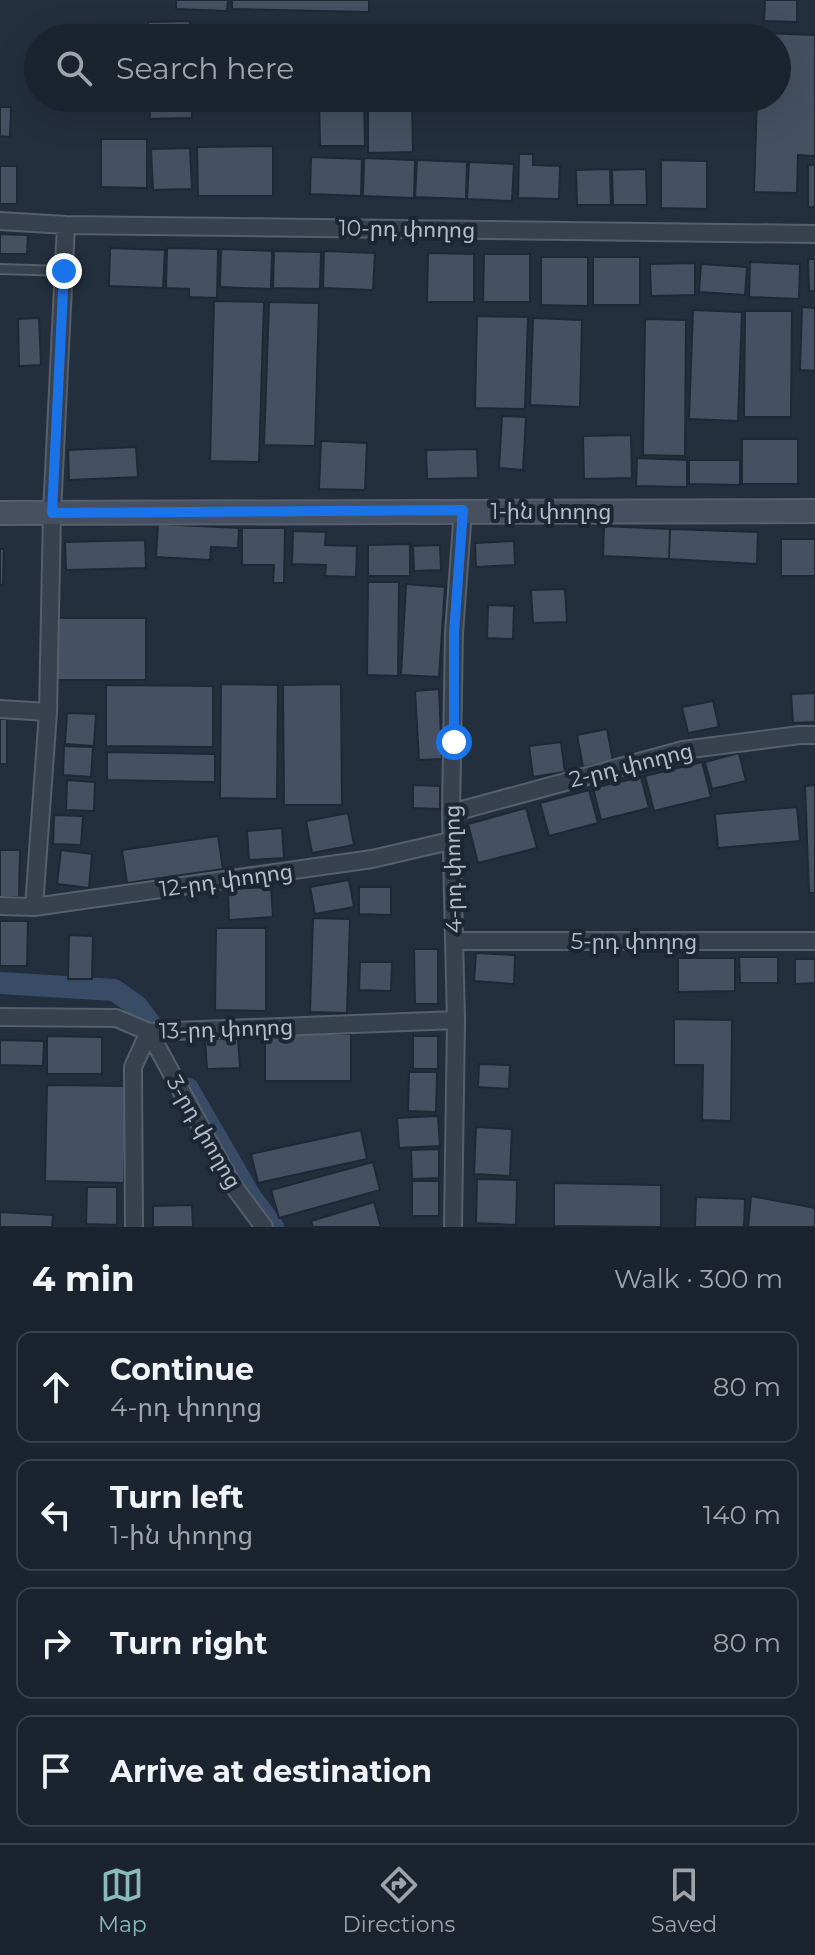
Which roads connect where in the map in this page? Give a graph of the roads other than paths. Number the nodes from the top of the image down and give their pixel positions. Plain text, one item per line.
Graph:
1 (0, 221) edge
2 (66, 225) junction
3 (815, 234) edge
4 (0, 269) edge
5 (64, 271) junction
6 (463, 510) junction
7 (815, 511) edge
8 (0, 513) edge
9 (52, 513) junction
10 (0, 709) edge
11 (48, 712) junction
12 (815, 735) edge
13 (451, 813) junction
14 (450, 841) junction
15 (0, 906) edge
16 (34, 907) junction
17 (454, 941) junction
18 (815, 941) edge
19 (0, 1017) edge
20 (456, 1020) junction
21 (149, 1032) junction
22 (134, 1227) edge
23 (264, 1227) edge
24 (453, 1227) edge

1 - 2 street, 10-րդ փողոց
2 - 3 street, 10-րդ փողոց
2 - 5 street
4 - 5 lane
5 - 9 street
6 - 7 main road, 1-ին փողոց
6 - 9 main road, 1-ին փողոց
6 - 13 street, 4-րդ փողոց
8 - 9 main road, 1-ին փողոց
9 - 11 street
10 - 11 street
11 - 16 street
12 - 13 street, 2-րդ փողոց
13 - 14 street, 4-րդ փողոց
14 - 16 street, 12-րդ փողոց
14 - 17 street, 4-րդ փողոց
15 - 16 street, 12-րդ փողոց
17 - 18 street, 5-րդ փողոց
17 - 20 street, 4-րդ փողոց
19 - 21 street, 13-րդ փողոց
20 - 21 street, 13-րդ փողոց
20 - 24 street, 4-րդ փողոց
21 - 22 street
21 - 23 street, 3-րդ փողոց

